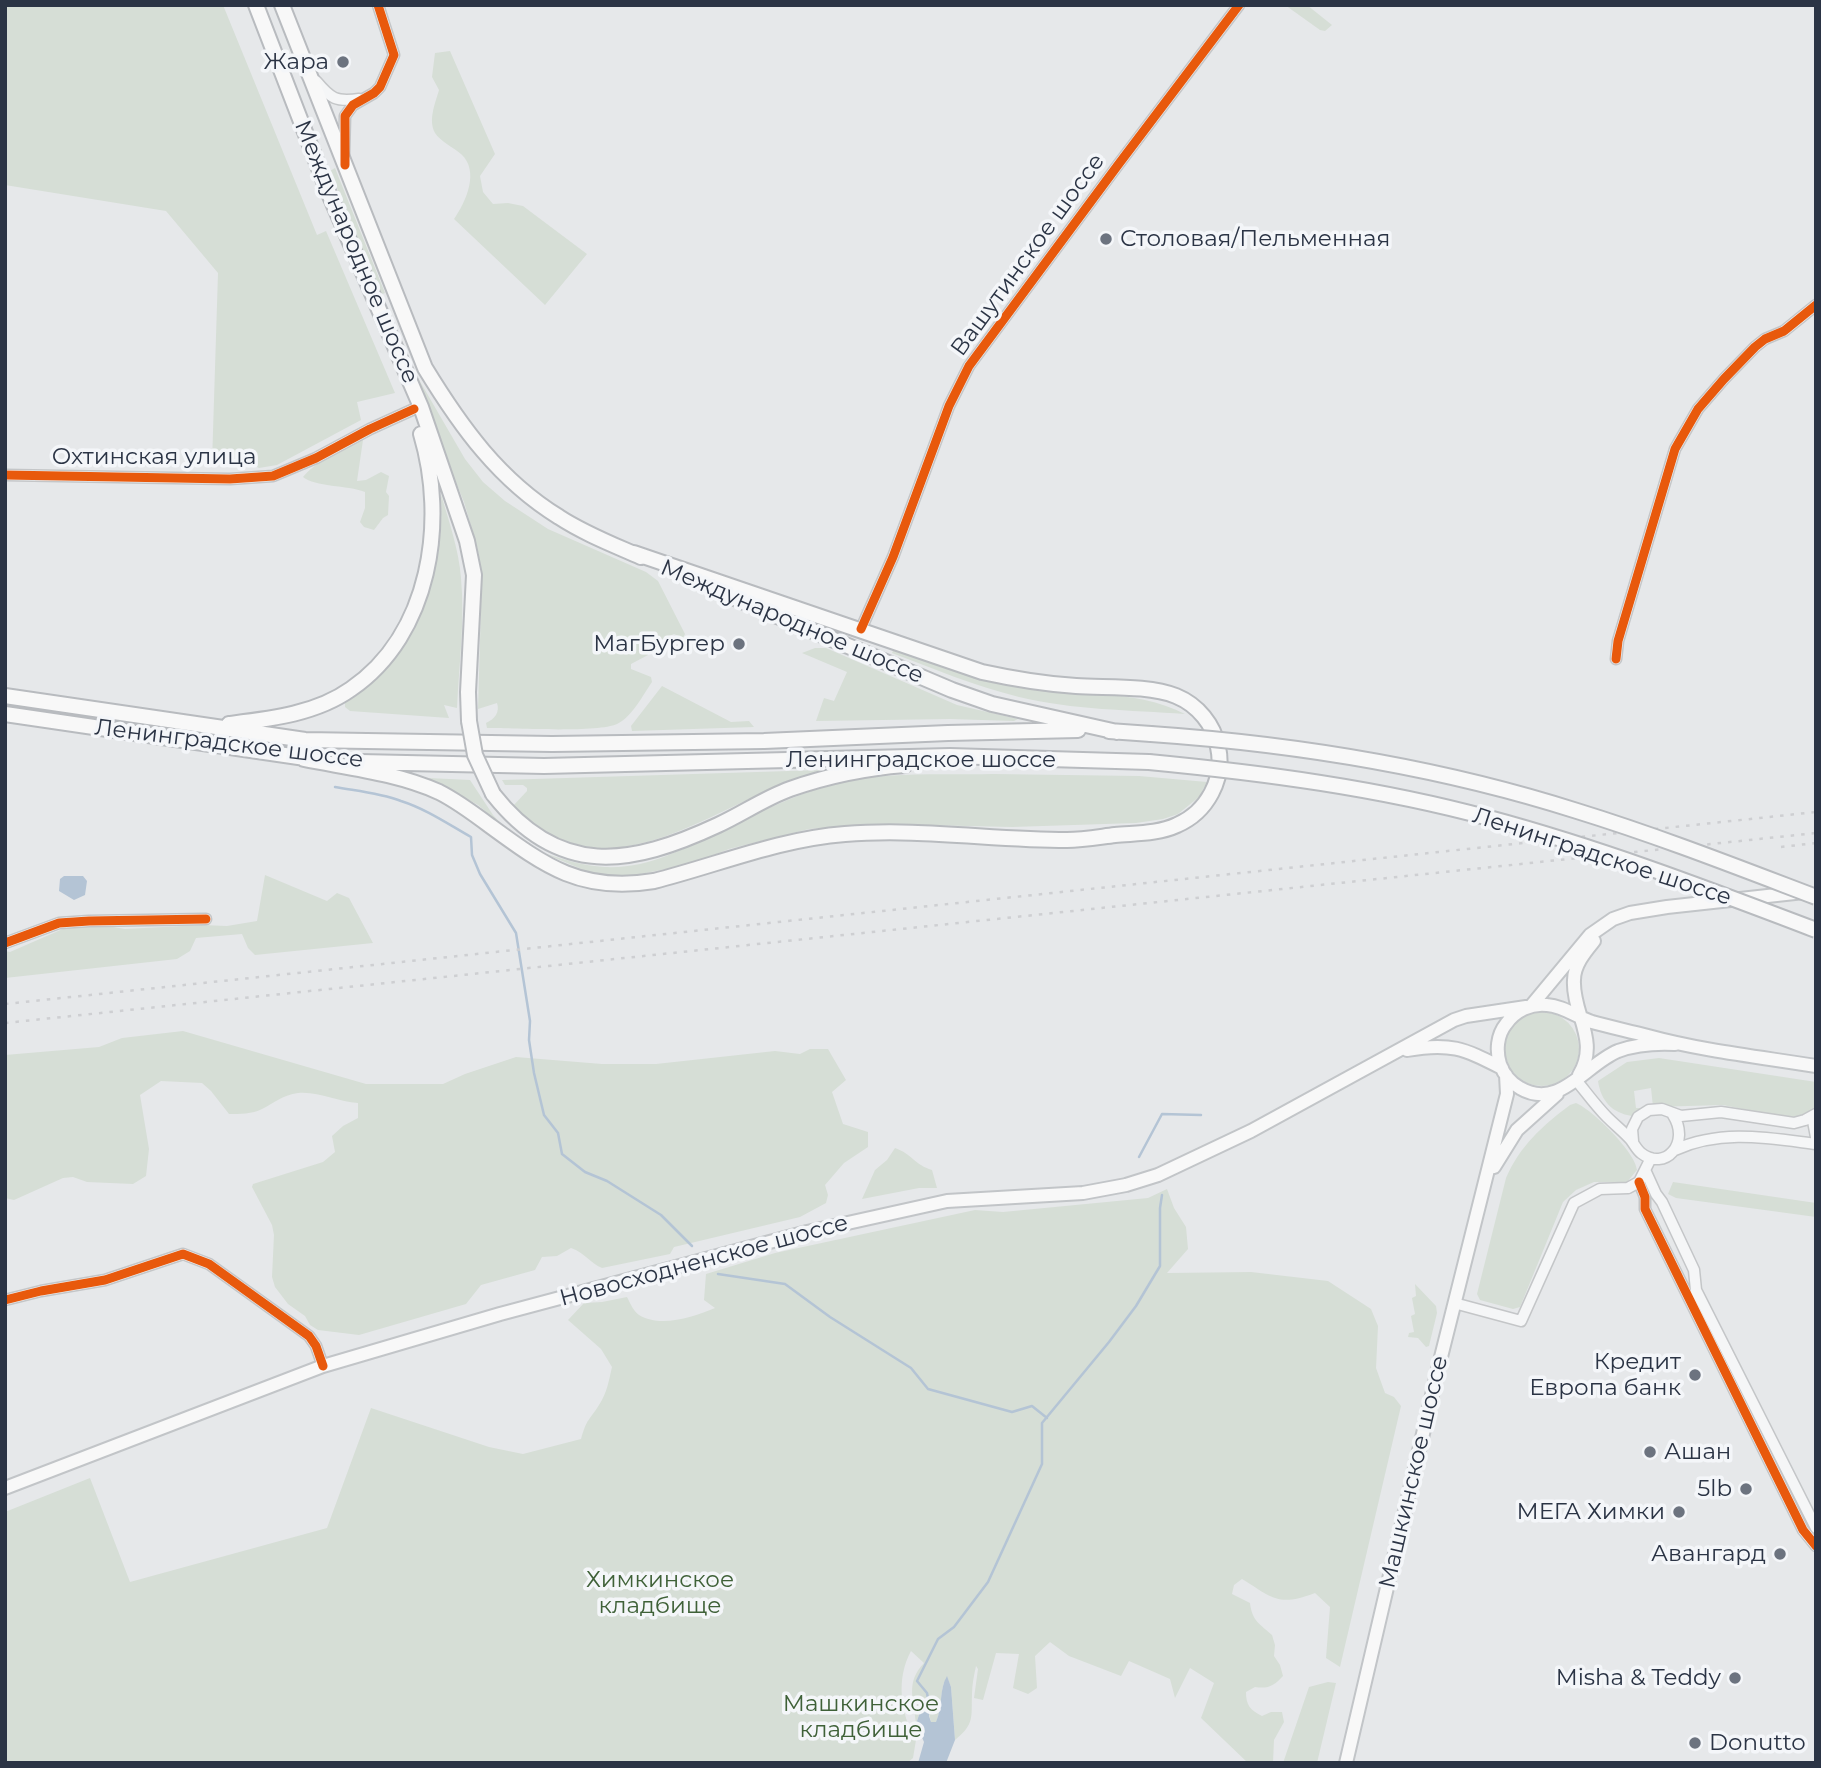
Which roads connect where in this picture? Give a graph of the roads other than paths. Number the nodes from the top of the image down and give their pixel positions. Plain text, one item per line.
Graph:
1 (256, 5) edge
2 (282, 5) edge
3 (379, 5) edge
4 (1239, 5) edge
5 (306, 69) junction
6 (367, 97) junction
7 (345, 165) junction
8 (1816, 305) edge
9 (409, 382) junction
10 (414, 410) junction
11 (5, 475) edge
12 (634, 553) junction
13 (860, 629) junction
14 (1616, 659) dead end
15 (5, 696) edge
16 (5, 714) edge
17 (211, 726) junction
18 (1117, 732) junction
19 (304, 759) junction
20 (992, 759) junction
21 (1816, 891) edge
22 (1816, 897) edge
23 (1630, 914) junction
24 (206, 919) dead end
25 (1816, 930) edge
26 (5, 943) edge
27 (1528, 1007) junction
28 (1569, 1013) junction
29 (1582, 1018) junction
30 (1585, 1034) junction
31 (1675, 1044) junction
32 (1400, 1051) junction
33 (1816, 1066) edge
34 (1504, 1072) junction
35 (1576, 1080) junction
36 (1563, 1089) junction
37 (1673, 1115) junction
38 (1816, 1116) edge
39 (1816, 1137) edge
40 (1633, 1142) junction
41 (1816, 1144) edge
42 (1675, 1150) junction
43 (1651, 1158) junction
44 (1646, 1172) junction
45 (1639, 1182) junction
46 (1486, 1183) junction
47 (5, 1300) edge
48 (1454, 1303) junction
49 (323, 1366) junction
50 (5, 1488) edge
51 (1816, 1528) edge
52 (1816, 1546) edge
53 (1346, 1763) edge

1 - 9 highway, Международное шоссе
2 - 5 highway, Международное шоссе
3 - 6 street
4 - 13 street, Вашутинское шоссе
5 - 6 street
5 - 7 highway, Международное шоссе
6 - 7 street
7 - 12 highway, Международное шоссе
8 - 14 street
9 - 10 highway
9 - 20 highway, Международное шоссе, bridge
10 - 11 street, Охтинская улица
10 - 17 highway
12 - 13 highway
12 - 18 highway, Международное шоссе
13 - 19 highway
15 - 17 highway, Ленинградское шоссе
16 - 19 highway, Ленинградское шоссе
17 - 18 highway, Ленинградское шоссе
18 - 22 highway, Ленинградское шоссе, bridge
19 - 20 highway, Ленинградское шоссе
20 - 25 highway, Ленинградское шоссе, bridge
21 - 23 main road
23 - 27 main road
23 - 29 main road
24 - 26 street
27 - 28 main road
27 - 32 main road, Новосходненское шоссе
27 - 34 main road
28 - 29 main road
28 - 30 main road
29 - 30 main road
29 - 31 main road
30 - 35 main road
31 - 33 main road
31 - 35 main road
32 - 34 main road, Новосходненское шоссе
32 - 49 main road, Новосходненское шоссе
34 - 36 main road
34 - 46 main road, Машкинское шоссе
35 - 36 main road
35 - 40 street
36 - 46 main road, Машкинское шоссе
37 - 38 street
37 - 40 street
37 - 42 street
38 - 39 street
40 - 43 street
41 - 42 street
42 - 43 street
43 - 44 street
44 - 45 street
44 - 51 street
45 - 48 street
45 - 52 street
46 - 48 main road, Машкинское шоссе
47 - 49 street
48 - 53 main road, Машкинское шоссе
49 - 50 main road, Новосходненское шоссе

